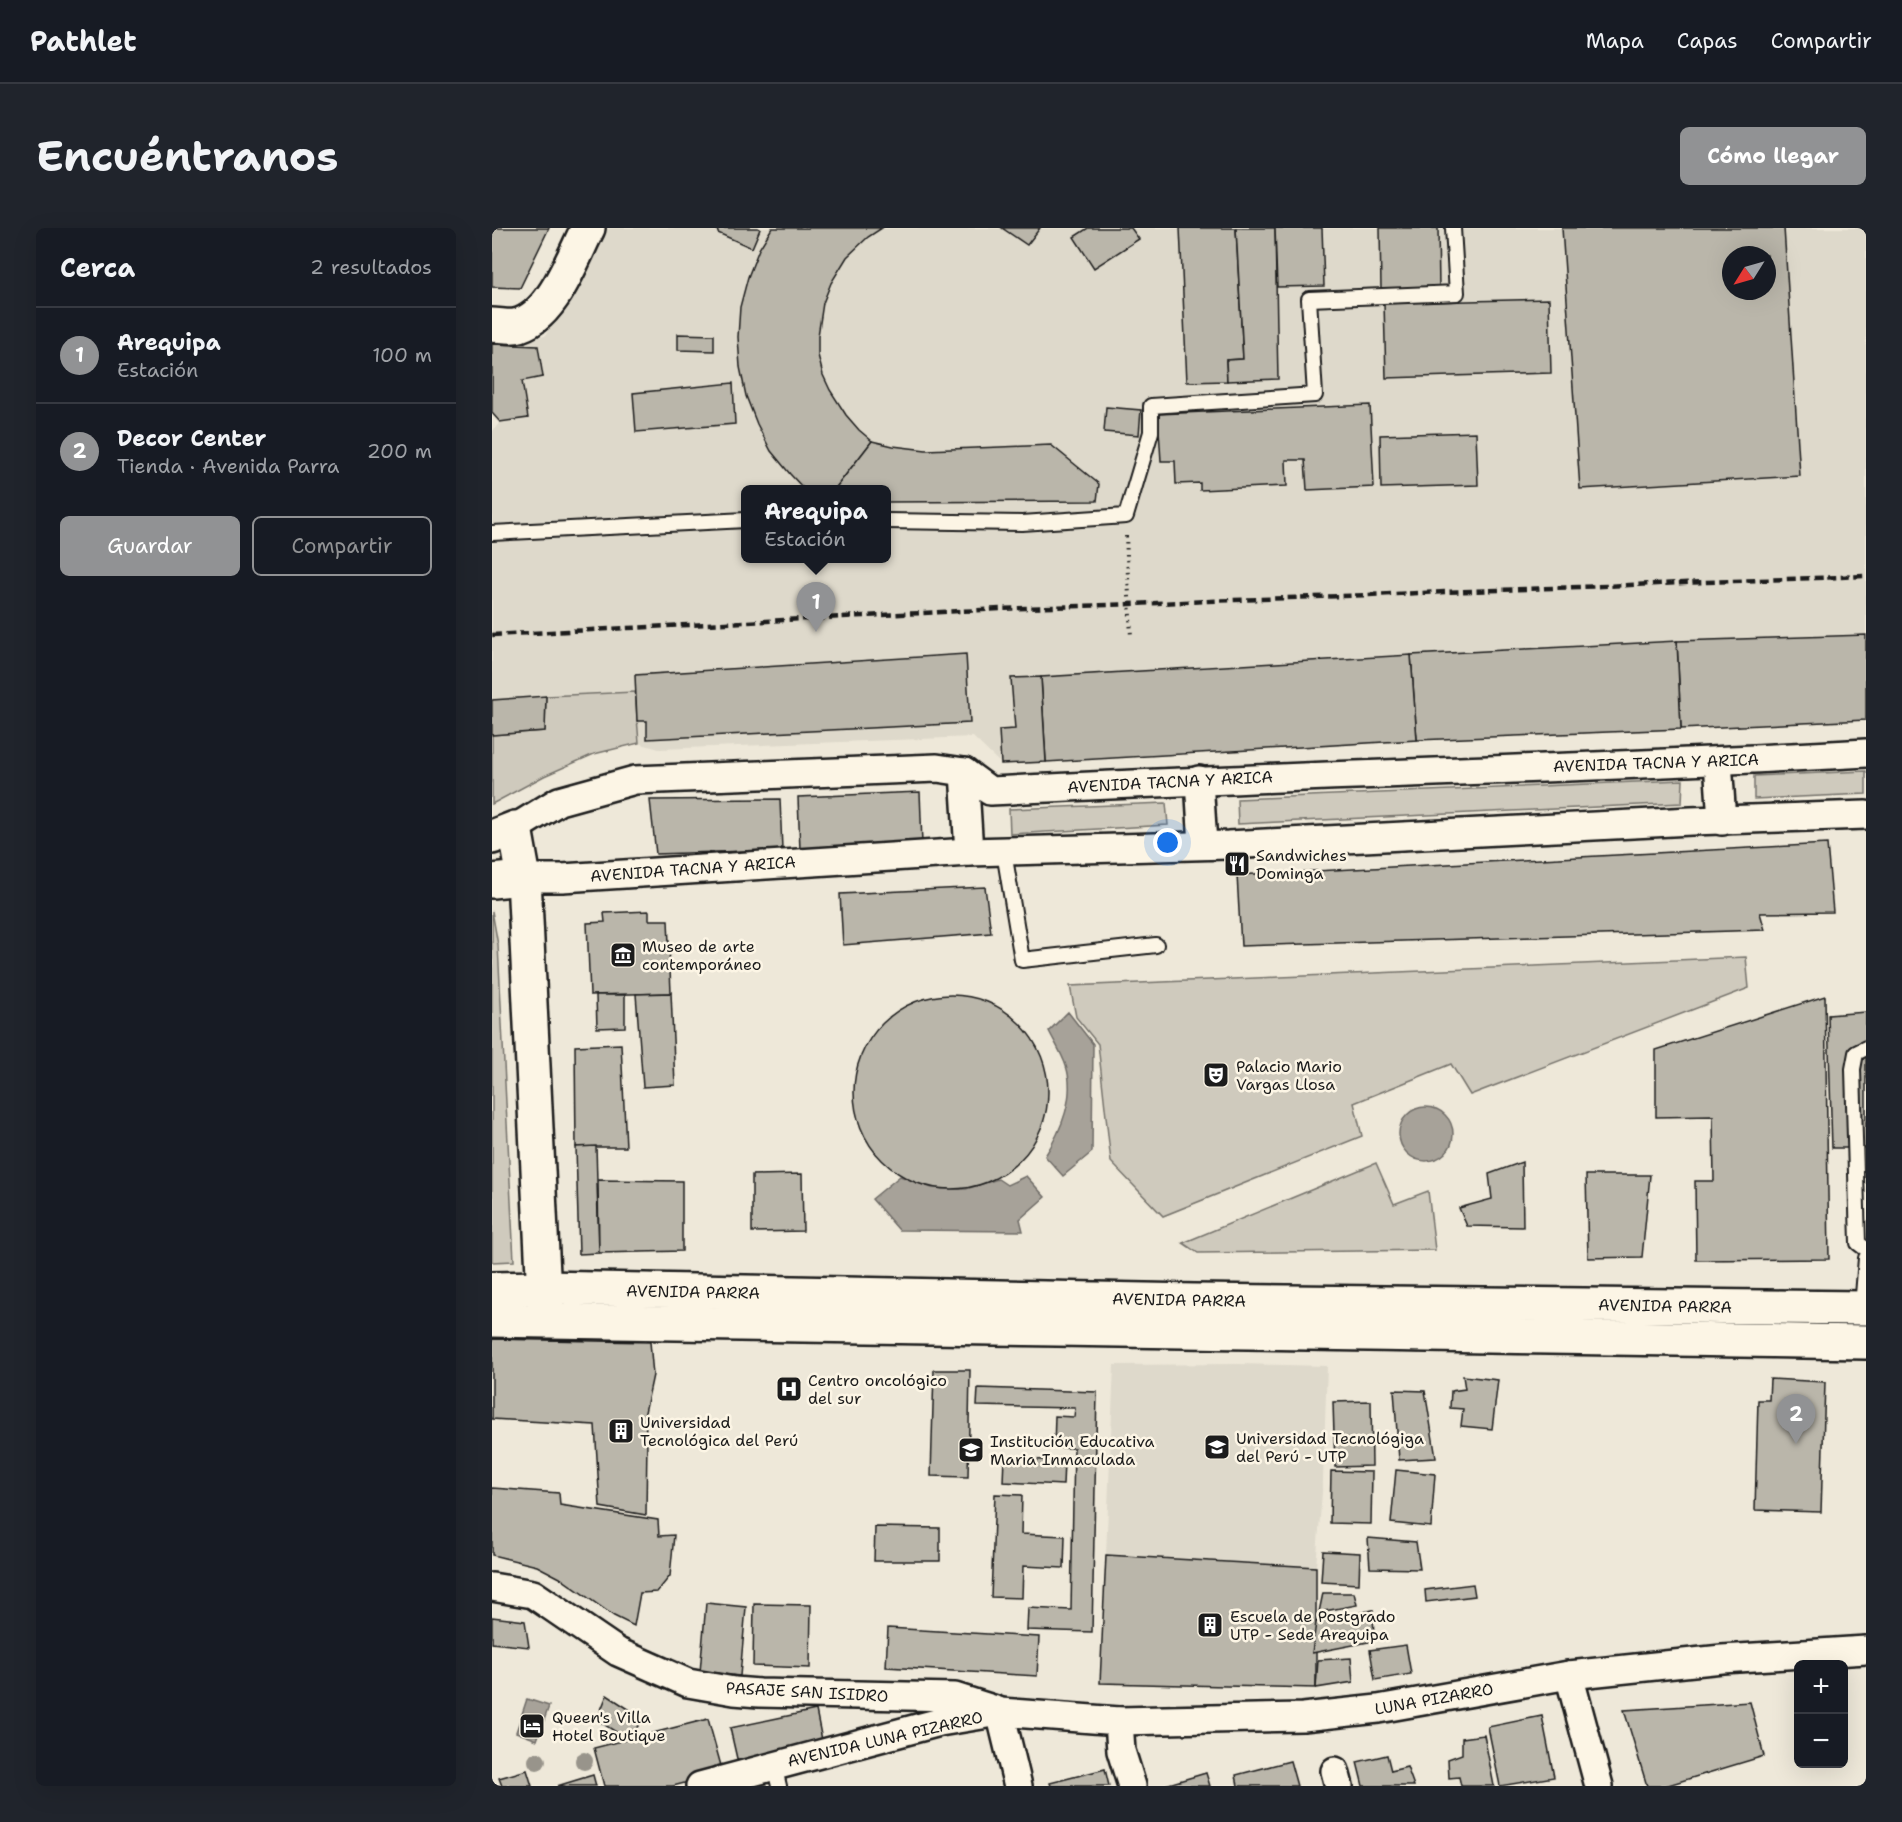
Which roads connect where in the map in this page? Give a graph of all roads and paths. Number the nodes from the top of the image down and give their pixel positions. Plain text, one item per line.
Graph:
1 (588, 228) edge
2 (1453, 228) edge
3 (492, 325) edge
4 (1126, 516) junction
5 (741, 520) edge
6 (891, 520) edge
7 (492, 533) edge
8 (1131, 637) dead end
9 (1866, 753) edge
10 (1718, 761) junction
11 (964, 772) junction
12 (1198, 780) junction
13 (1866, 815) edge
14 (1722, 821) junction
15 (503, 833) edge
16 (1203, 845) junction
17 (969, 852) junction
18 (1004, 852) junction
19 (524, 878) junction
20 (492, 881) edge
21 (1156, 945) dead end
22 (1866, 1048) edge
23 (1866, 1249) edge
24 (1866, 1258) edge
25 (543, 1288) junction
26 (492, 1289) edge
27 (1864, 1308) edge
28 (492, 1320) edge
29 (545, 1321) junction
30 (1866, 1342) edge
31 (492, 1587) edge
32 (1866, 1650) edge
33 (1569, 1676) junction
34 (1000, 1712) junction
35 (1119, 1721) junction
36 (776, 1776) edge
37 (700, 1786) edge
38 (1018, 1786) edge
39 (1132, 1786) edge
40 (1599, 1786) edge

1 - 3 main road
2 - 4 lane
4 - 6 lane
4 - 8 path
5 - 7 lane
9 - 10 street, AVENIDA TACNA Y ARICA
10 - 12 street, AVENIDA TACNA Y ARICA
10 - 14 street
11 - 12 street, AVENIDA TACNA Y ARICA
11 - 15 street, AVENIDA TACNA Y ARICA
11 - 17 street
12 - 16 street
13 - 14 street, AVENIDA TACNA Y ARICA
14 - 16 street, AVENIDA TACNA Y ARICA
15 - 19 main road
16 - 18 street, AVENIDA TACNA Y ARICA
17 - 18 street, AVENIDA TACNA Y ARICA
17 - 19 street, AVENIDA TACNA Y ARICA
18 - 21 lane
19 - 20 main road, AVENIDA TACNA Y ARICA
19 - 25 main road
22 - 23 lane
24 - 27 lane
25 - 26 main road, AVENIDA PARRA
25 - 27 main road, AVENIDA PARRA
25 - 29 main road
28 - 29 main road, AVENIDA PARRA
29 - 30 main road, AVENIDA PARRA
31 - 34 street, PASAJE SAN ISIDRO
32 - 33 street, LUNA PIZARRO
33 - 35 street, LUNA PIZARRO
33 - 40 street
34 - 35 street, LUNA PIZARRO
34 - 36 street, AVENIDA LUNA PIZARRO
34 - 38 street
35 - 39 street
36 - 37 street, AVENIDA LUNA PIZARRO

